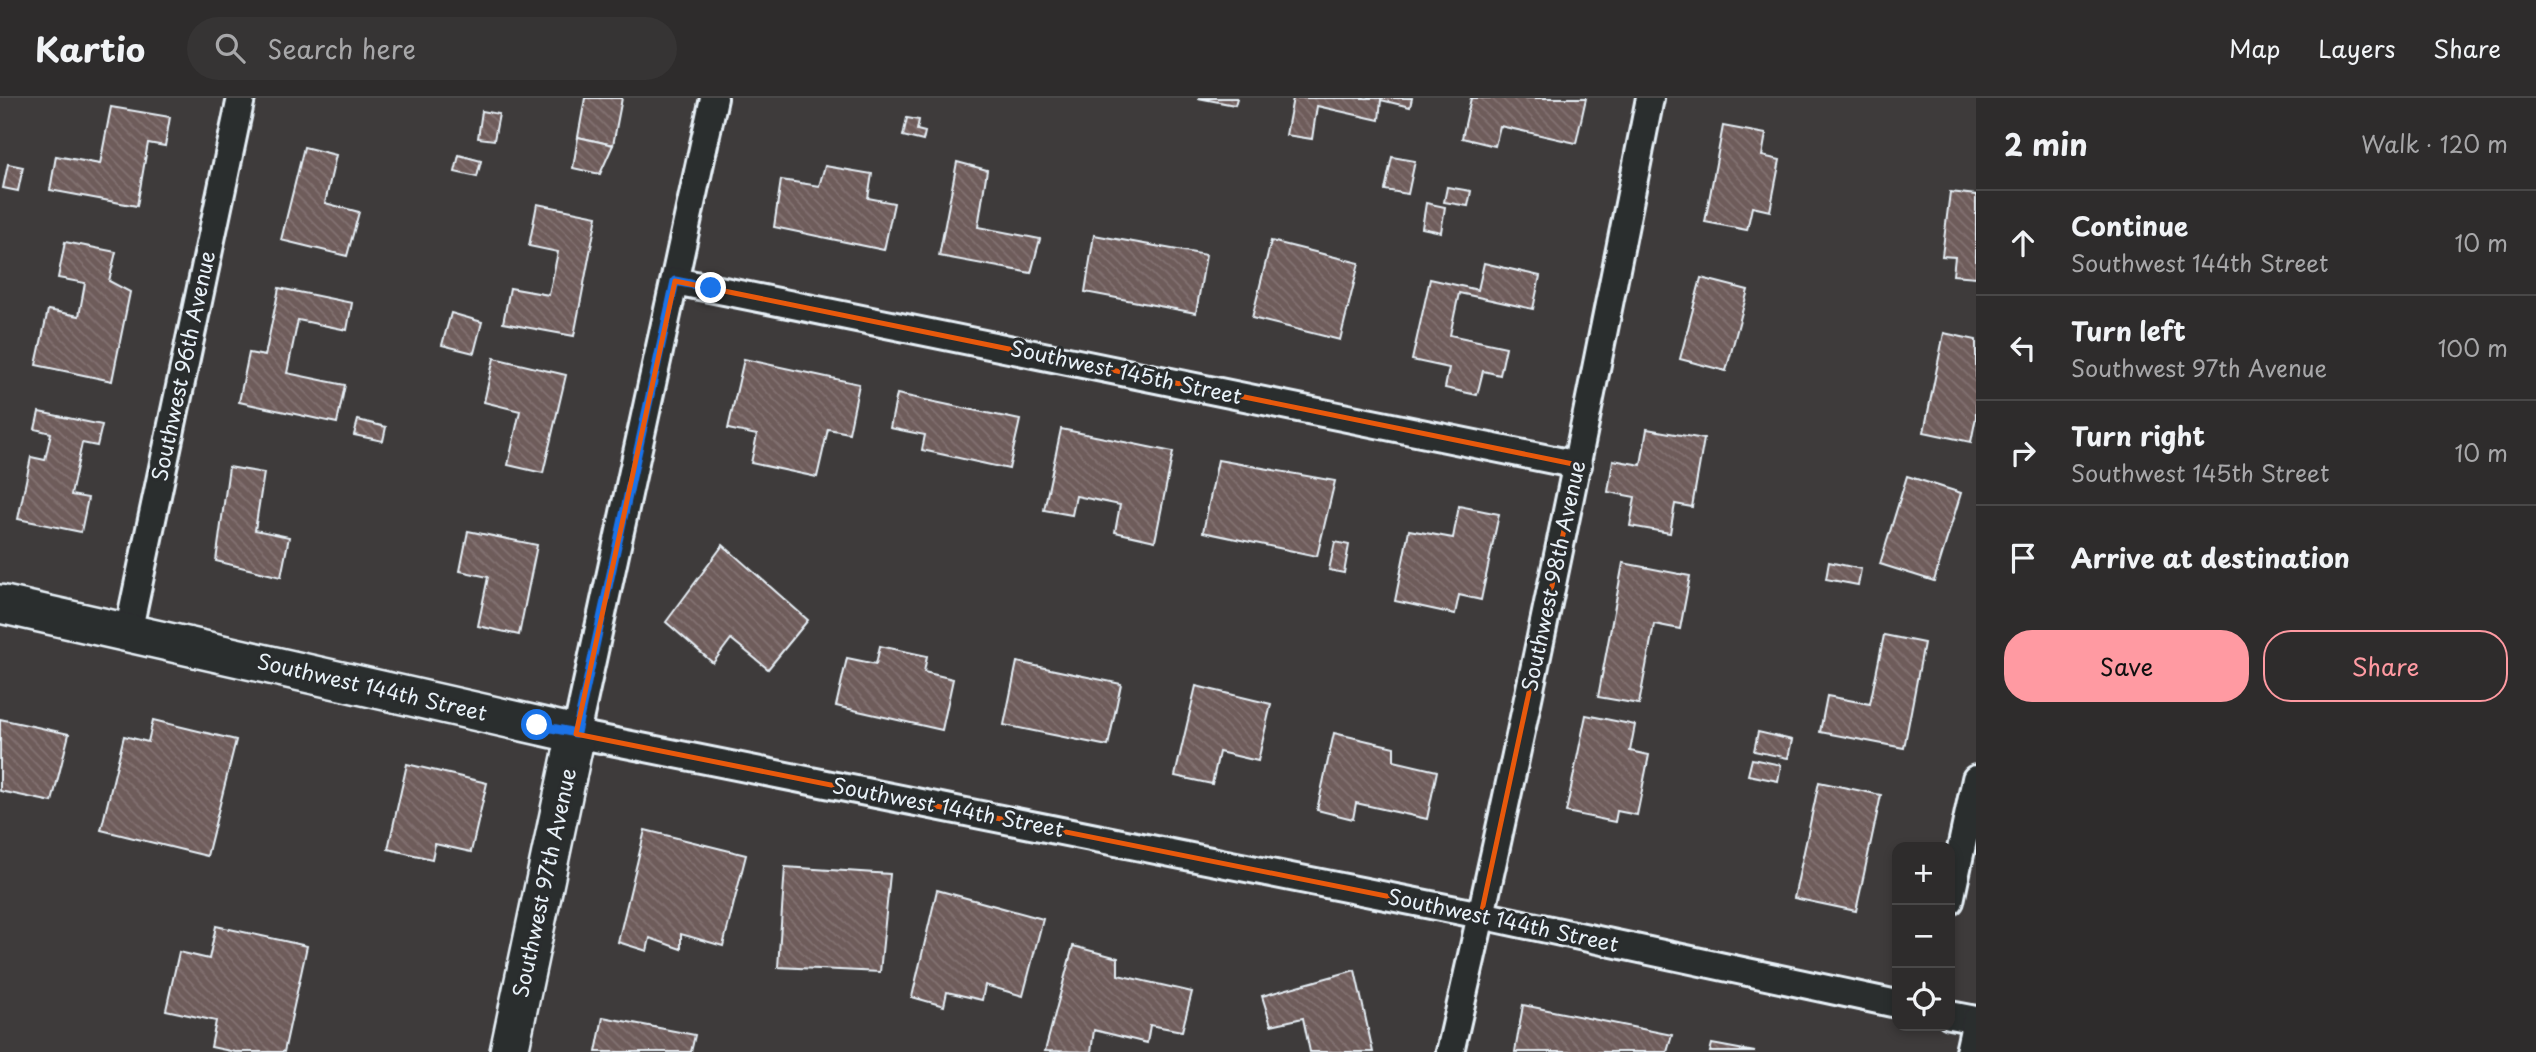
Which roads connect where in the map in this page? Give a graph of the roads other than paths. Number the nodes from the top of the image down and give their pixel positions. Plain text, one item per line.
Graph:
1 (241, 98) edge
2 (714, 98) edge
3 (1650, 98) edge
4 (675, 281) junction
5 (1578, 465) junction
6 (0, 604) edge
7 (128, 633) junction
8 (576, 733) junction
9 (1976, 779) edge
10 (1955, 878) edge
11 (1482, 915) junction
12 (1892, 1003) edge
13 (1955, 1016) edge
14 (1976, 1020) edge
15 (509, 1052) edge
16 (1450, 1052) edge
17 (1969, 1052) edge

1 - 7 street, Southwest 96th Avenue
2 - 4 street, Southwest 97th Avenue
3 - 5 street, Southwest 98th Avenue
4 - 5 street, Southwest 145th Street
4 - 8 street, Southwest 97th Avenue
5 - 11 street, Southwest 98th Avenue
6 - 7 street, Southwest 144th Street
7 - 8 street, Southwest 144th Street
8 - 11 street, Southwest 144th Street
8 - 15 street, Southwest 97th Avenue
9 - 10 street
11 - 12 street, Southwest 144th Street
11 - 16 street, Southwest 98th Avenue
13 - 14 street
14 - 17 street

